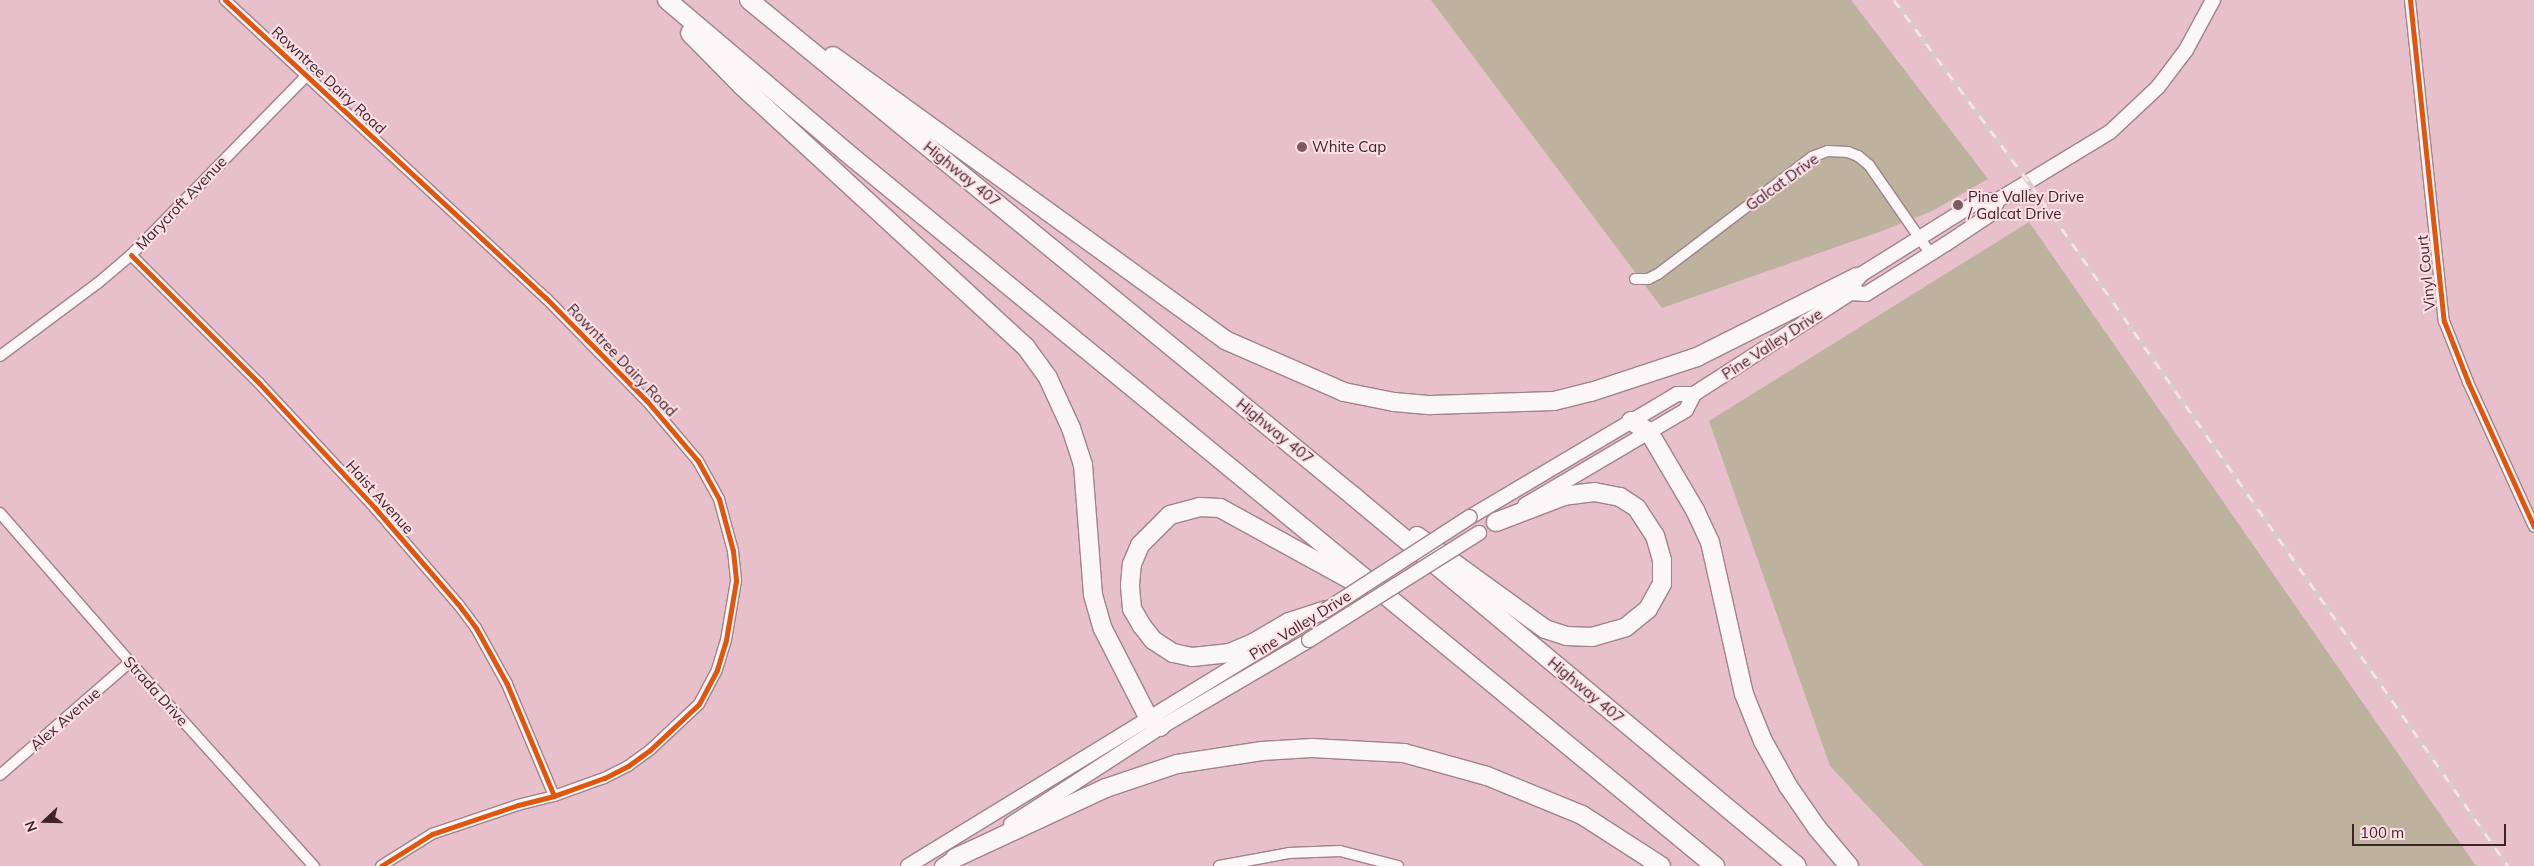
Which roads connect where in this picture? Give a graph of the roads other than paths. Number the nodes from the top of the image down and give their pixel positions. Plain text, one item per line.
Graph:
1 (224, 0) edge
2 (658, 0) edge
3 (667, 0) edge
4 (750, 0) edge
5 (2213, 0) edge
6 (2410, 0) edge
7 (306, 76) junction
8 (1998, 200) junction
9 (1920, 238) junction
10 (1930, 254) junction
11 (131, 255) junction
12 (1857, 277) junction
13 (1635, 279) dead end
14 (1851, 293) junction
15 (0, 356) edge
16 (1694, 394) junction
17 (1631, 421) junction
18 (1649, 432) junction
19 (1352, 495) junction
20 (0, 513) edge
21 (1496, 522) junction
22 (2534, 527) edge
23 (1399, 608) junction
24 (1326, 610) joint
25 (1300, 622) junction
26 (130, 662) junction
27 (1155, 723) junction
28 (0, 775) edge
29 (554, 796) junction
30 (948, 862) edge
31 (314, 866) edge
32 (381, 866) edge
33 (908, 866) edge
34 (1219, 866) edge
35 (1397, 866) edge
36 (1662, 866) edge
37 (1715, 866) edge
38 (1797, 866) edge
39 (1849, 866) edge

1 - 7 street, Rowntree Dairy Road
2 - 27 highway
3 - 23 highway
4 - 12 highway
4 - 19 highway, Highway 407
5 - 8 main road, Pine Valley Drive
6 - 22 street, Vinyl Court
7 - 11 street, Marycroft Avenue
7 - 29 street, Rowntree Dairy Road
8 - 9 main road, Pine Valley Drive
8 - 10 main road, Pine Valley Drive
9 - 10 street, Galcat Drive
9 - 12 main road, Pine Valley Drive
9 - 13 street, Galcat Drive
10 - 14 main road, Pine Valley Drive
11 - 15 street, Marycroft Avenue
11 - 29 street, Haist Avenue
12 - 14 main road
14 - 16 main road, Pine Valley Drive
16 - 17 main road, Pine Valley Drive
16 - 18 main road, Pine Valley Drive
17 - 18 highway
17 - 24 main road, Pine Valley Drive, bridge
18 - 21 main road, Pine Valley Drive
18 - 39 highway
19 - 21 highway
19 - 38 highway, Highway 407
20 - 26 street, Strada Drive
21 - 27 main road, Pine Valley Drive, bridge
23 - 25 highway
23 - 37 highway
24 - 25 highway
25 - 27 main road, Pine Valley Drive
26 - 28 street, Alex Avenue
26 - 31 street, Strada Drive
27 - 30 main road, Pine Valley Drive
27 - 33 main road, Pine Valley Drive
29 - 32 street, Rowntree Dairy Road
30 - 36 highway
34 - 35 street

